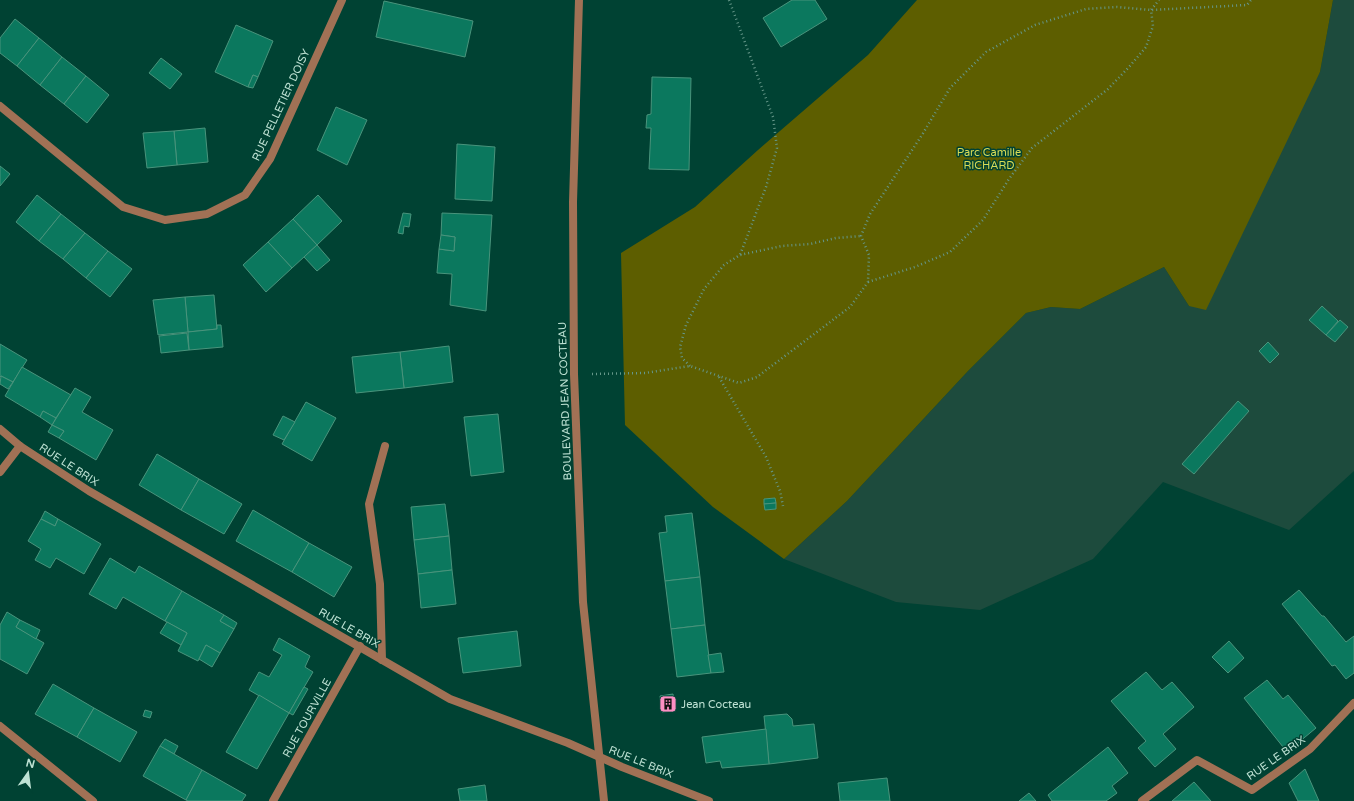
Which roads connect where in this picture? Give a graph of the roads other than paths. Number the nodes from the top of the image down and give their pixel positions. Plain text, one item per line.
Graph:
1 (342, 0) edge
2 (579, 0) edge
3 (0, 106) edge
4 (0, 429) edge
5 (20, 446) junction
6 (384, 446) dead end
7 (0, 472) edge
8 (360, 646) junction
9 (382, 660) junction
10 (1354, 702) edge
11 (0, 726) edge
12 (598, 757) junction
13 (93, 801) edge
14 (273, 801) edge
15 (604, 801) edge
16 (709, 801) edge
17 (1142, 801) edge

1 - 3 street, RUE PELLETIER DOISY
2 - 12 street, BOULEVARD JEAN COCTEAU
4 - 5 street, RUE LE BRIX
5 - 7 street
5 - 8 street, RUE LE BRIX
6 - 9 street
8 - 9 street, RUE LE BRIX
8 - 14 street, RUE TOURVILLE
9 - 12 street, RUE LE BRIX
10 - 17 street, RUE LE BRIX
11 - 13 street
12 - 15 street, BOULEVARD JEAN COCTEAU
12 - 16 street, RUE LE BRIX

